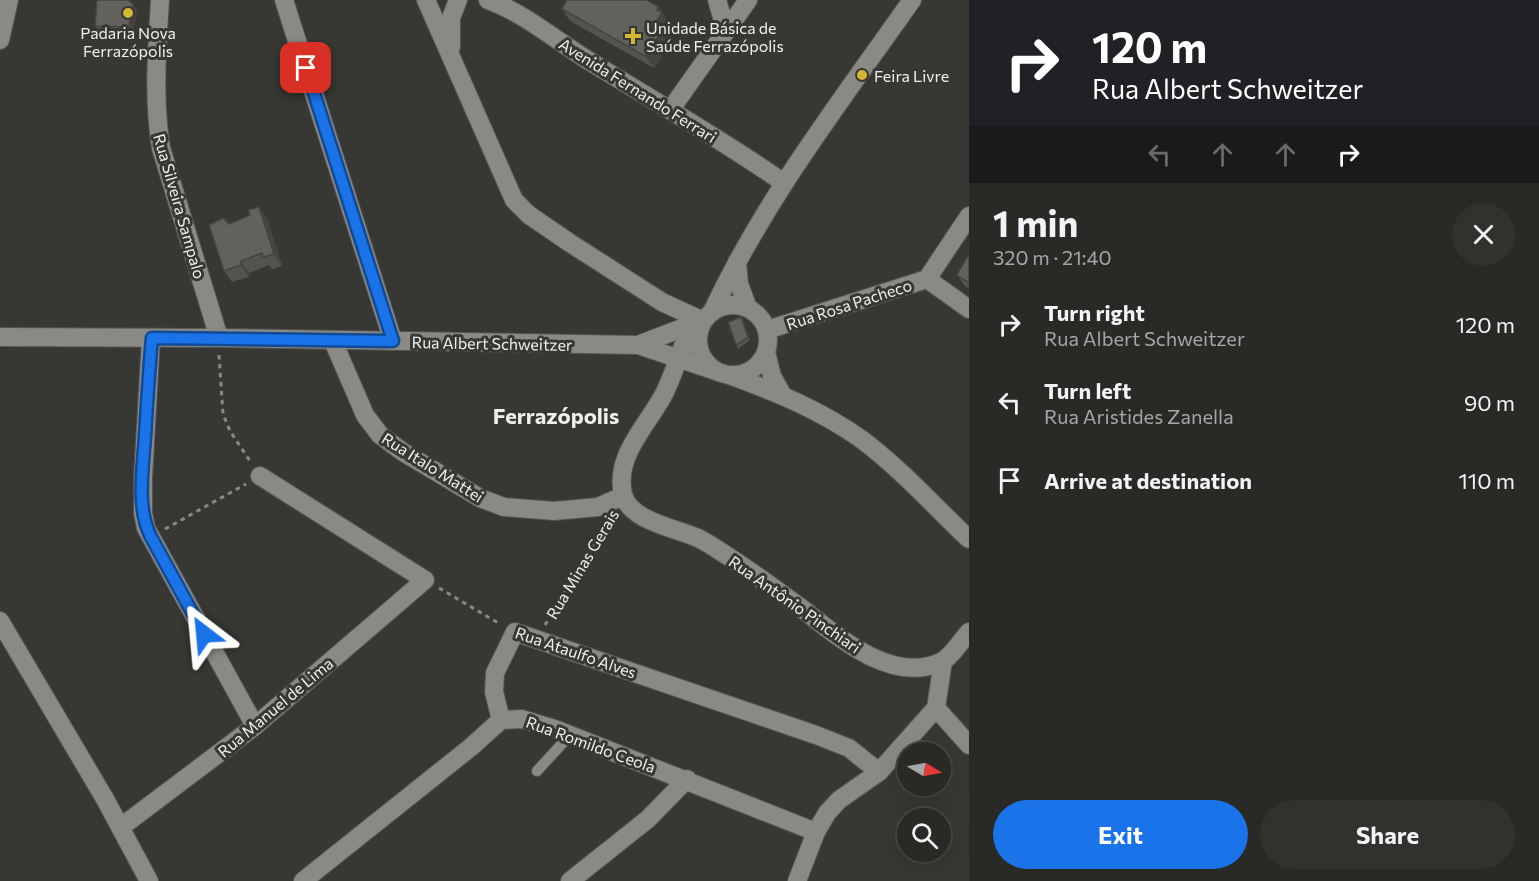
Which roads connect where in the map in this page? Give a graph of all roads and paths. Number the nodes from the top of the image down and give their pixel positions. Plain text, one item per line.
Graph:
1 (9, 0) edge
2 (160, 0) edge
3 (284, 0) edge
4 (426, 0) edge
5 (458, 0) edge
6 (489, 0) edge
7 (717, 0) edge
8 (748, 0) edge
9 (912, 0) edge
10 (726, 32) junction
11 (0, 40) edge
12 (453, 64) junction
13 (671, 109) junction
14 (784, 183) junction
15 (969, 216) edge
16 (737, 260) junction
17 (927, 279) junction
18 (662, 302) junction
19 (748, 308) junction
20 (969, 309) edge
21 (703, 318) junction
22 (0, 330) edge
23 (767, 330) junction
24 (664, 334) junction
25 (0, 337) edge
26 (22, 337) junction
27 (152, 338) junction
28 (219, 338) junction
29 (333, 341) junction
30 (393, 341) junction
31 (638, 345) junction
32 (0, 352) edge
33 (766, 352) junction
34 (678, 358) junction
35 (220, 373) dead end
36 (723, 373) junction
37 (782, 394) junction
38 (247, 457) dead end
39 (260, 476) dead end
40 (236, 489) dead end
41 (623, 496) junction
42 (151, 537) junction
43 (969, 539) edge
44 (425, 580) junction
45 (0, 621) edge
46 (515, 632) junction
47 (969, 632) edge
48 (536, 640) junction
49 (943, 661) junction
50 (936, 708) junction
51 (501, 720) junction
52 (255, 726) junction
53 (570, 735) junction
54 (969, 745) edge
55 (537, 771) dead end
56 (879, 771) junction
57 (687, 779) junction
58 (121, 827) junction
59 (816, 832) junction
60 (149, 881) edge
61 (303, 881) edge
62 (570, 881) edge
63 (798, 881) edge

1 - 11 street
2 - 28 street, Rua Silveira Sampalo
3 - 30 street
4 - 12 street
5 - 12 street
6 - 13 street, Avenida Fernando Ferrari
7 - 10 street
8 - 10 street
9 - 14 street, Rua Minas Gerais
10 - 13 street
12 - 18 street
13 - 14 street, Avenida Fernando Ferrari
14 - 16 street, Rua Minas Gerais
15 - 17 street, Rua Rosa Pacheco
16 - 19 street
16 - 21 street, Rua Minas Gerais
17 - 20 street
17 - 23 street, Rua Rosa Pacheco
18 - 21 street
18 - 24 street
19 - 21 street
19 - 23 street
21 - 24 street, Rua Albert Schweitzer
21 - 34 street, Rua Minas Gerais
21 - 36 street
22 - 26 street, Rua Albert Schweitzer
23 - 33 street
24 - 31 street, Rua Albert Schweitzer
25 - 26 street, Rua Albert Schweitzer
26 - 27 street, Rua Albert Schweitzer
26 - 32 street
27 - 28 street, Rua Albert Schweitzer
27 - 42 street
28 - 29 street, Rua Albert Schweitzer
29 - 30 street, Rua Albert Schweitzer
29 - 41 street, Rua Italo Mattei
30 - 31 street, Rua Albert Schweitzer
31 - 34 street, Rua Albert Schweitzer
33 - 36 street
33 - 37 street
34 - 36 street, Rua Albert Schweitzer
34 - 41 street, Rua Minas Gerais
35 - 38 path
36 - 37 street, Rua Albert Schweitzer
37 - 43 street, Rua Albert Schweitzer
39 - 44 street
40 - 42 path
41 - 48 path, Rua Minas Gerais
41 - 49 street, Rua Antônio Pinchiari
42 - 52 street
44 - 46 path, Rua Ataulfo Alves
44 - 52 street, Rua Manuel de Lima
45 - 58 street
46 - 48 street, Rua Ataulfo Alves
46 - 51 street
47 - 49 street
48 - 56 street, Rua Ataulfo Alves
49 - 50 street
50 - 54 street
50 - 56 street
51 - 53 street, Rua Romildo Ceola
51 - 61 street, Rua Romildo Ceola
52 - 58 street, Rua Manuel de Lima
53 - 55 lane
53 - 57 street, Rua Romildo Ceola
56 - 59 street
57 - 59 street, Rua Romildo Ceola
57 - 62 street
58 - 60 street
59 - 63 street

